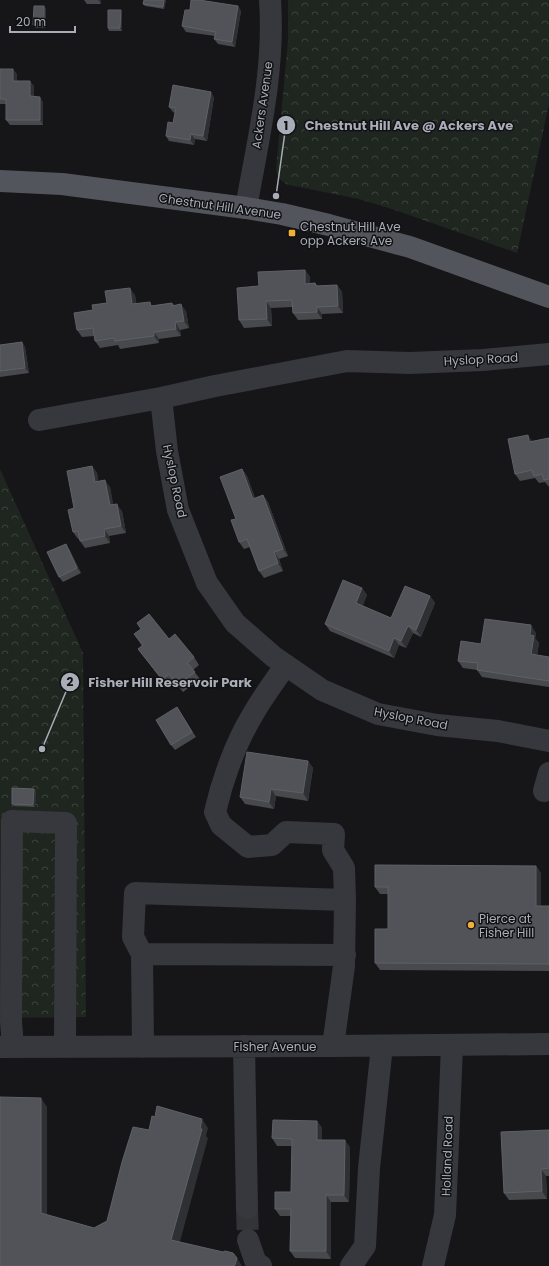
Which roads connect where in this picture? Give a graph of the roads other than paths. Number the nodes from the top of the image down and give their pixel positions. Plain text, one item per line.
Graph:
1 (270, 0) edge
2 (0, 181) edge
3 (246, 208) junction
4 (549, 297) edge
5 (549, 354) edge
6 (161, 398) junction
7 (39, 420) dead end
8 (286, 665) junction
9 (549, 741) edge
10 (345, 900) junction
11 (142, 954) junction
12 (345, 955) junction
13 (549, 1044) edge
14 (143, 1046) junction
15 (244, 1046) junction
16 (333, 1046) junction
17 (382, 1046) junction
18 (452, 1046) junction
19 (6, 1047) edge
20 (65, 1047) junction
21 (247, 1208) tunnel mouth
22 (248, 1240) tunnel mouth
23 (261, 1266) edge
24 (351, 1266) edge
25 (433, 1266) edge

1 - 3 street, Ackers Avenue
2 - 3 main road, Chestnut Hill Avenue
3 - 4 main road, Chestnut Hill Avenue
5 - 6 street, Hyslop Road
6 - 7 street
6 - 8 street, Hyslop Road
8 - 9 street, Hyslop Road
8 - 10 street
10 - 11 street
10 - 12 street
11 - 12 street
11 - 14 street
12 - 16 street
13 - 18 street, Fisher Avenue
14 - 15 street, Fisher Avenue
14 - 20 street, Fisher Avenue
15 - 16 street, Fisher Avenue
15 - 21 street
16 - 17 street, Fisher Avenue
17 - 18 street, Fisher Avenue
17 - 24 street
18 - 25 street, Holland Road
19 - 20 street, Fisher Avenue
19 - 20 street
22 - 23 street

